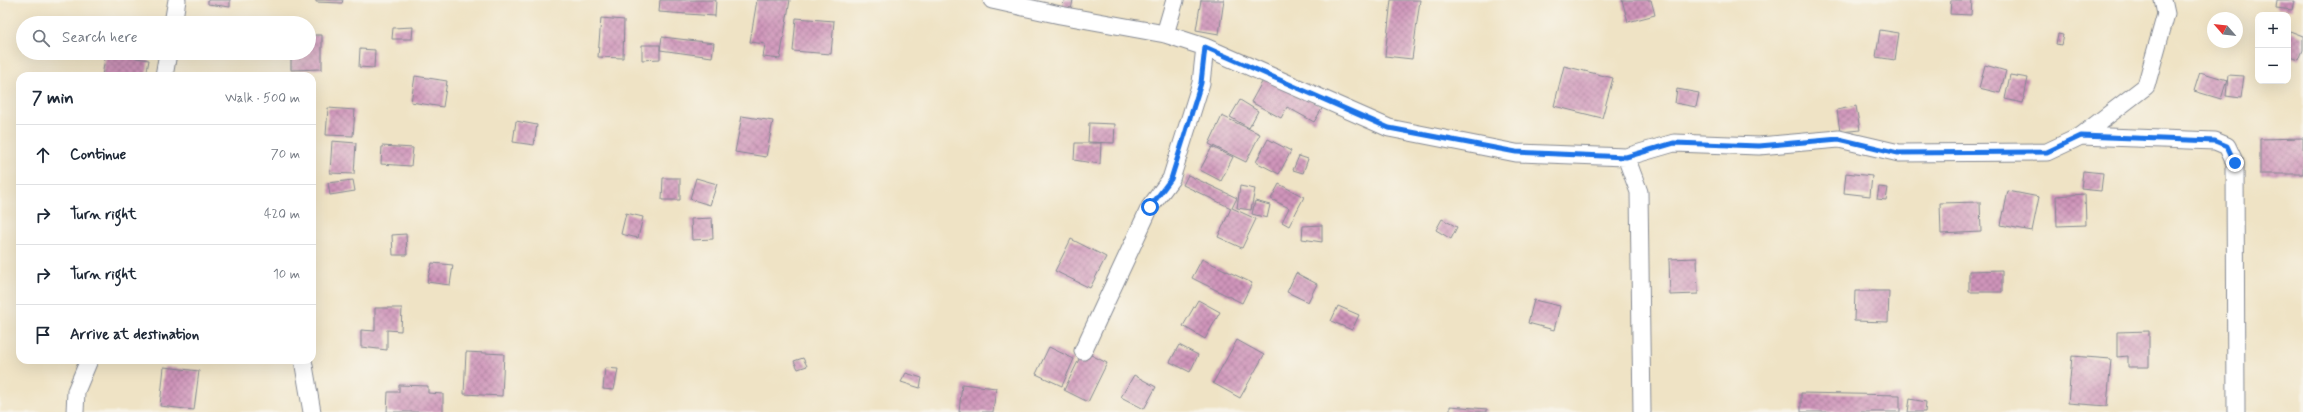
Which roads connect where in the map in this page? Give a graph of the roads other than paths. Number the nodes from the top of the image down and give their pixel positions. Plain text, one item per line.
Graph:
1 (177, 0) edge
2 (992, 0) edge
3 (1176, 0) edge
4 (2163, 0) edge
5 (174, 16) edge
6 (1165, 34) junction
7 (1205, 47) junction
8 (167, 60) edge
9 (165, 72) edge
10 (2081, 136) junction
11 (1626, 157) junction
12 (1084, 351) dead end
13 (87, 364) edge
14 (304, 364) edge
15 (75, 412) edge
16 (312, 412) edge
17 (1642, 412) edge
18 (2236, 412) edge

1 - 5 street
2 - 6 street
3 - 6 street
4 - 10 street
6 - 7 street
7 - 11 street
7 - 12 street
8 - 9 street
10 - 11 street
10 - 18 street
11 - 17 street
13 - 15 street
14 - 16 street

